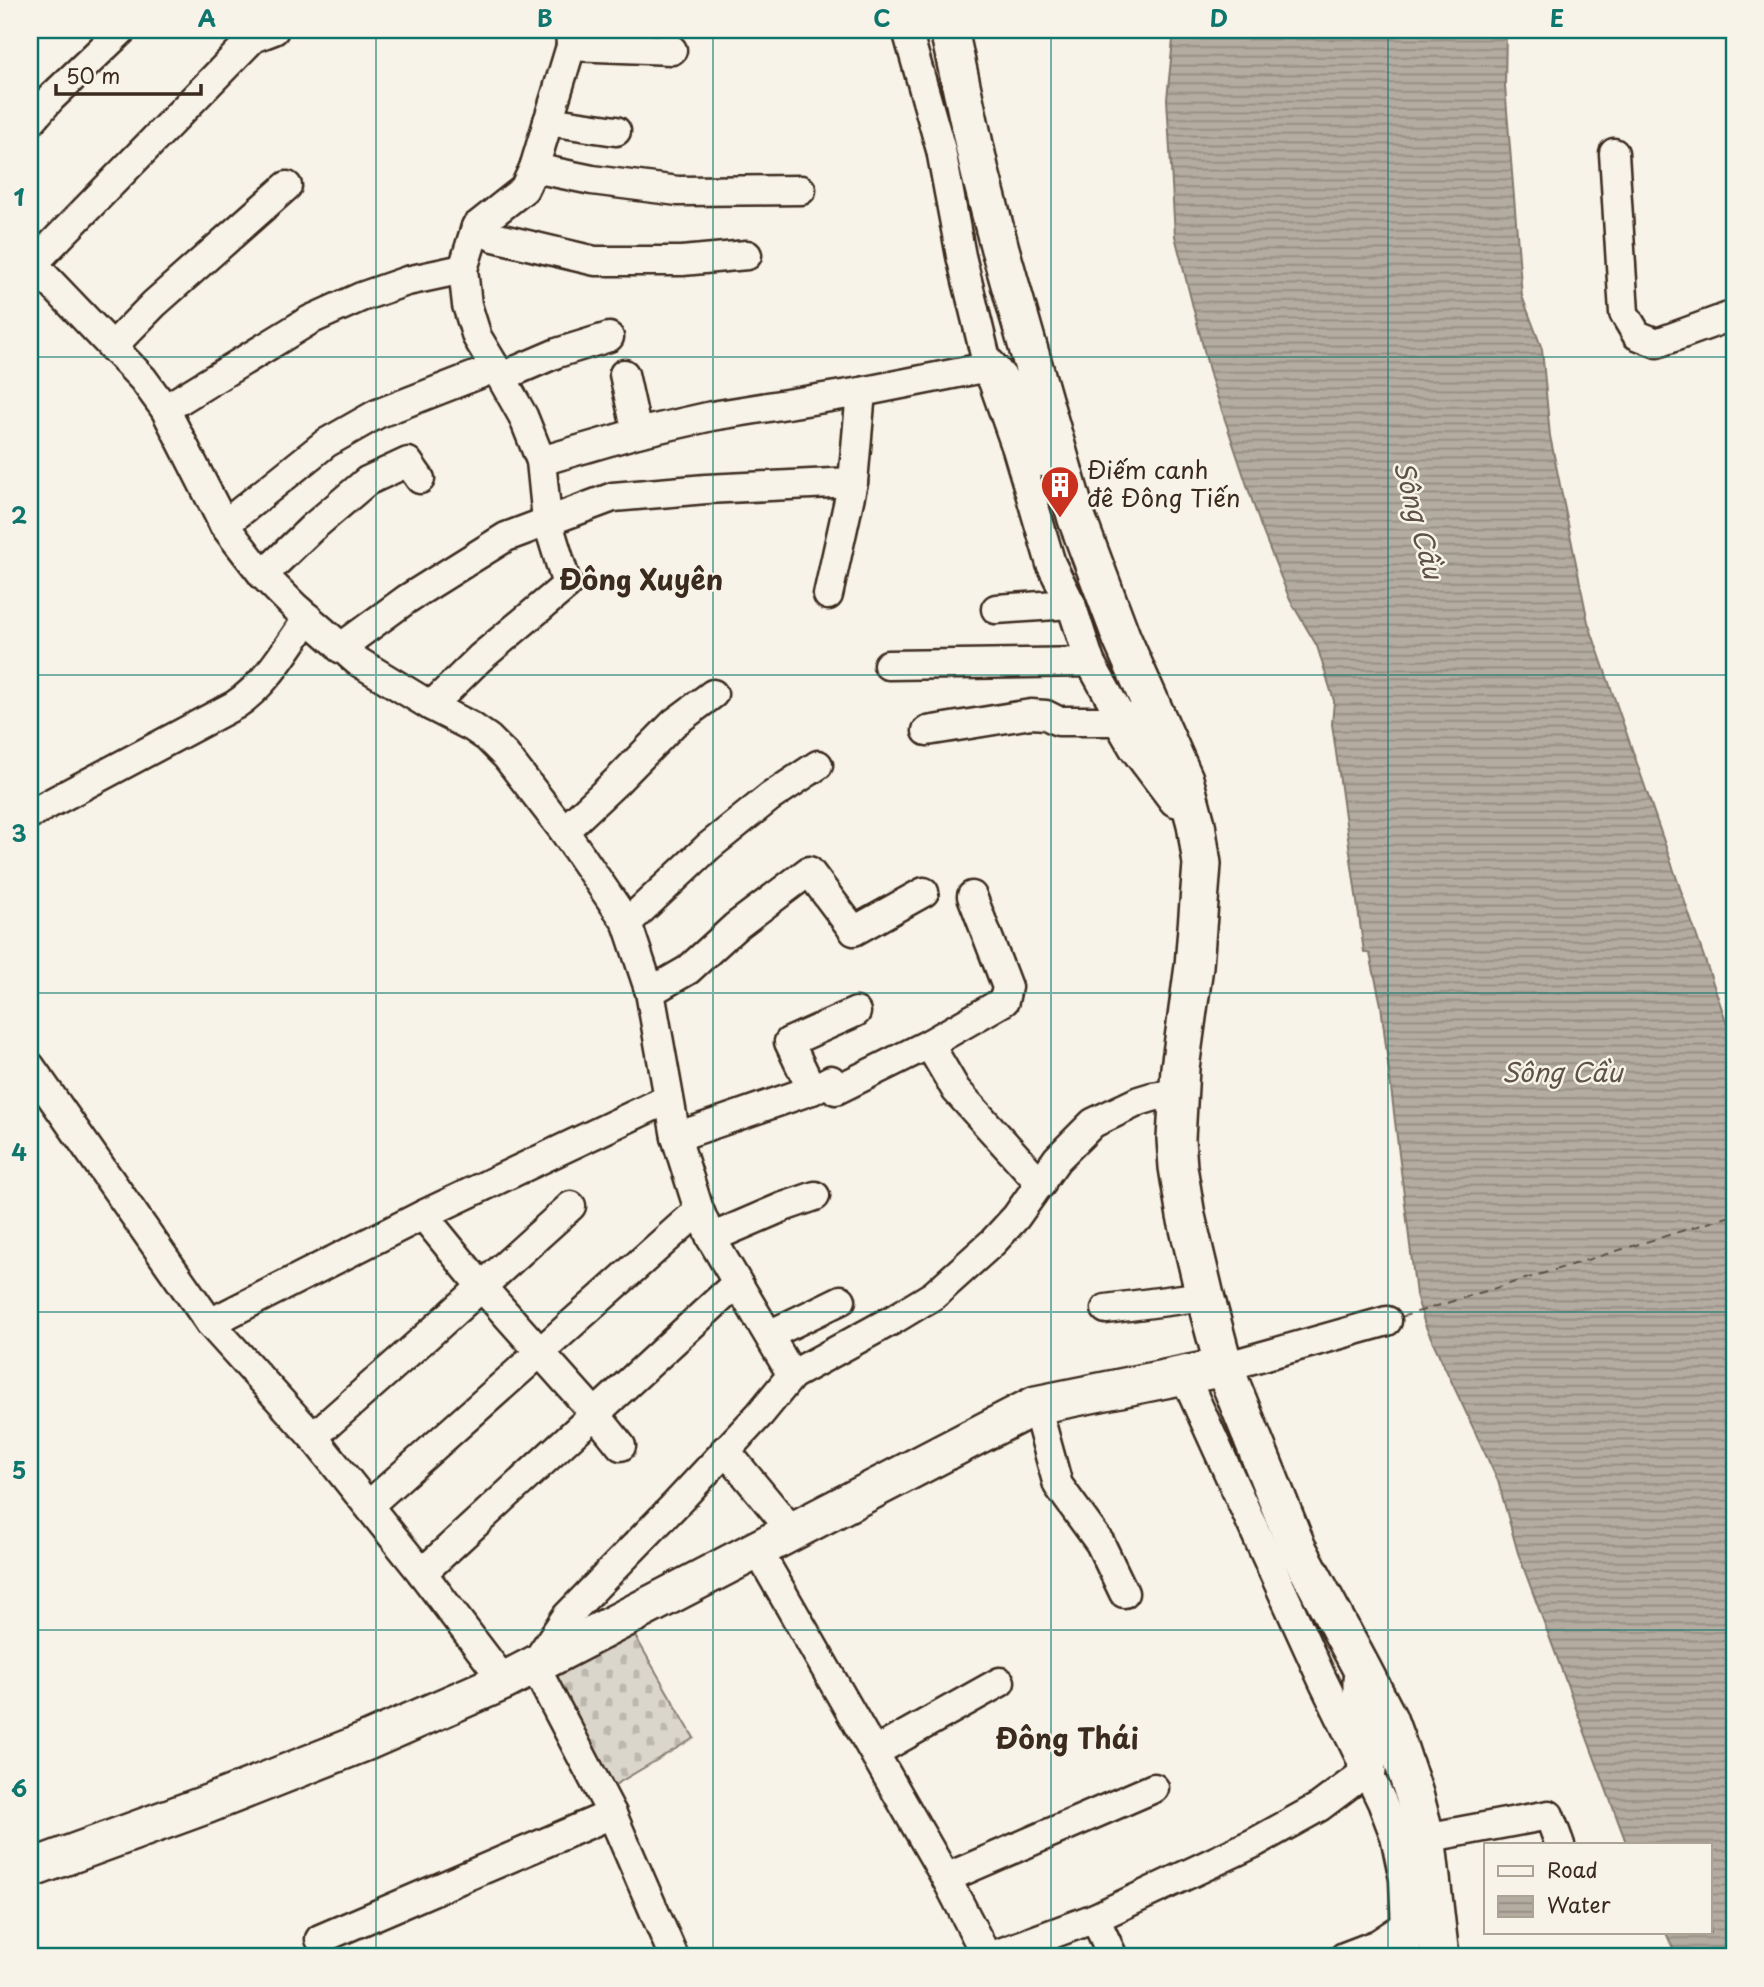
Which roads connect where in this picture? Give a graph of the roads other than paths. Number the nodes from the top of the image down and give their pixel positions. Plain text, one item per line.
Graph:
1 (122, 30) edge
2 (907, 30) edge
3 (950, 30) edge
4 (257, 32) edge
5 (570, 38) edge
6 (672, 50) dead end
7 (548, 121) junction
8 (30, 122) edge
9 (616, 131) dead end
10 (1614, 153) dead end
11 (534, 168) junction
12 (287, 186) dead end
13 (801, 190) dead end
14 (476, 227) junction
15 (747, 255) dead end
16 (31, 263) edge
17 (463, 269) junction
18 (1734, 315) edge
19 (609, 337) dead end
20 (113, 347) junction
21 (988, 367) junction
22 (498, 372) junction
23 (624, 374) dead end
24 (861, 392) junction
25 (165, 409) junction
26 (637, 433) junction
27 (541, 461) junction
28 (420, 479) dead end
29 (853, 482) junction
30 (1077, 519) junction
31 (547, 520) junction
32 (225, 525) junction
33 (263, 575) junction
34 (828, 596) dead end
35 (1072, 604) junction
36 (996, 609) dead end
37 (308, 618) junction
38 (340, 648) junction
39 (1090, 662) junction
40 (887, 665) dead end
41 (713, 694) dead end
42 (430, 706) junction
43 (1123, 721) junction
44 (927, 731) dead end
45 (818, 765) dead end
46 (30, 814) edge
47 (1196, 824) junction
48 (564, 831) junction
49 (924, 892) dead end
50 (972, 896) dead end
51 (627, 923) junction
52 (650, 992) junction
53 (856, 1012) dead end
54 (929, 1044) junction
55 (30, 1066) edge
56 (812, 1090) junction
57 (1178, 1093) junction
58 (668, 1099) junction
59 (676, 1137) junction
60 (1041, 1184) junction
61 (815, 1196) dead end
62 (571, 1206) dead end
63 (699, 1210) junction
64 (423, 1215) junction
65 (711, 1238) junction
66 (737, 1283) junction
67 (481, 1286) junction
68 (1205, 1296) junction
69 (841, 1300) dead end
70 (1106, 1309) dead end
71 (1387, 1321) dead end
72 (210, 1323) junction
73 (769, 1335) junction
74 (540, 1350) junction
75 (1224, 1367) junction
76 (792, 1375) junction
77 (1184, 1375) junction
78 (1036, 1405) junction
79 (596, 1415) junction
80 (313, 1437) junction
81 (621, 1446) dead end
82 (725, 1450) junction
83 (369, 1505) junction
84 (792, 1531) junction
85 (757, 1549) junction
86 (422, 1573) junction
87 (1124, 1593) dead end
88 (1363, 1669) junction
89 (519, 1673) junction
90 (1000, 1682) dead end
91 (874, 1752) junction
92 (1367, 1772) junction
93 (1154, 1788) dead end
94 (612, 1814) junction
95 (1425, 1838) junction
96 (1559, 1843) edge
97 (30, 1869) edge
98 (946, 1878) junction
99 (1095, 1918) junction
100 (1405, 1926) junction
101 (320, 1940) dead end
102 (988, 1956) edge
103 (674, 1957) edge
104 (1113, 1957) edge
105 (1344, 1957) edge
106 (1407, 1957) edge
107 (1440, 1957) edge

1 - 8 street
2 - 21 street
3 - 30 main road
4 - 16 street
5 - 6 street
5 - 7 street
7 - 9 street
7 - 11 street
10 - 18 street
11 - 13 street
11 - 14 street
12 - 20 street
14 - 15 street
14 - 17 street
16 - 20 street
17 - 22 street
17 - 25 street
19 - 22 street
20 - 25 street
21 - 24 street
21 - 30 main road
21 - 35 street
22 - 27 street
22 - 32 street
23 - 26 street
24 - 26 street
24 - 29 street
25 - 32 street
26 - 27 street
27 - 31 street
28 - 33 street
29 - 31 street
29 - 34 street
30 - 47 main road
31 - 38 street
31 - 42 street
32 - 33 street
33 - 37 street
35 - 36 street
35 - 39 street
37 - 38 street
37 - 46 street
38 - 42 street
39 - 40 street
39 - 43 street
41 - 48 street
42 - 48 street
43 - 44 street
43 - 47 main road
45 - 51 street
47 - 57 main road
48 - 51 street
49 - 52 street
50 - 54 street
51 - 52 street
52 - 58 street
53 - 56 street
54 - 56 street
54 - 60 street
55 - 72 street
56 - 59 street
57 - 60 street
57 - 68 main road
58 - 59 street
58 - 64 street
59 - 63 street
60 - 76 street
61 - 65 street
62 - 67 street
63 - 65 street
63 - 74 street
64 - 67 street
64 - 72 street
65 - 66 street
66 - 73 street
66 - 79 street
67 - 74 street
67 - 80 street
68 - 70 street
68 - 75 main road
69 - 73 street
71 - 75 street
72 - 80 street
73 - 76 street
74 - 79 street
74 - 83 street
75 - 77 main road
75 - 88 main road
76 - 82 street
77 - 78 main road
77 - 92 street
78 - 84 main road
78 - 87 street
79 - 81 street
79 - 86 street
80 - 83 street
82 - 84 street
82 - 89 street
83 - 86 street
84 - 85 main road
85 - 89 main road
85 - 91 street
86 - 89 street
88 - 92 main road
88 - 95 main road
89 - 94 street
89 - 97 main road
90 - 91 street
91 - 98 street
92 - 99 street
92 - 100 street
93 - 98 street
94 - 101 street
94 - 103 street
95 - 96 street
95 - 107 main road
98 - 102 street
99 - 102 street
99 - 104 street
100 - 105 street
100 - 106 street

